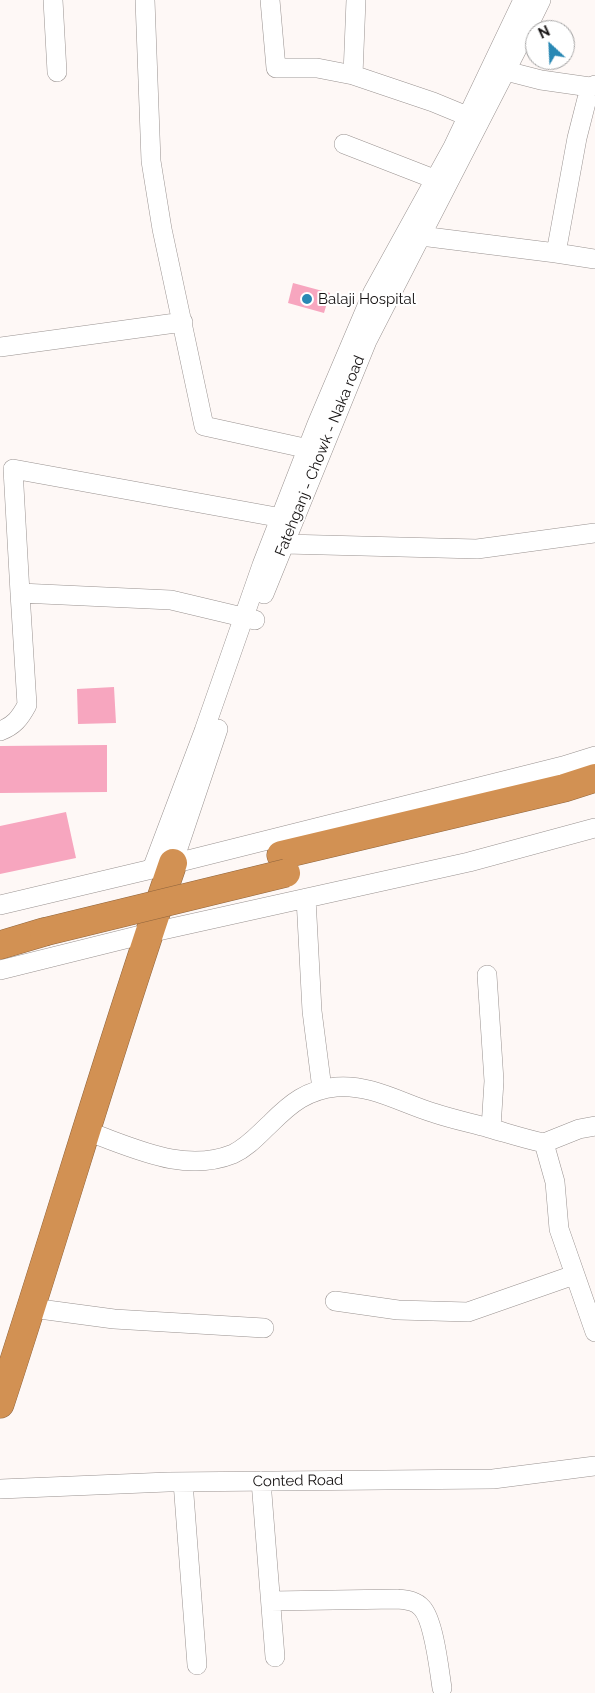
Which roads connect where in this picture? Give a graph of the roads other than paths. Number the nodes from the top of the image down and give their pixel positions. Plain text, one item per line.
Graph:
1 (53, 0) edge
2 (145, 0) edge
3 (270, 0) edge
4 (356, 0) edge
5 (523, 0) edge
6 (541, 0) edge
7 (506, 70) junction
8 (56, 72) dead end
9 (354, 75) junction
10 (592, 86) edge
11 (468, 116) junction
12 (344, 144) dead end
13 (441, 182) junction
14 (421, 236) junction
15 (556, 253) junction
16 (595, 259) edge
17 (183, 322) junction
18 (0, 346) edge
19 (315, 450) junction
20 (6, 469) edge
21 (288, 518) junction
22 (595, 533) edge
23 (285, 544) junction
24 (20, 593) junction
25 (250, 618) junction
26 (0, 731) edge
27 (595, 756) edge
28 (595, 778) edge
29 (595, 797) edge
30 (595, 828) edge
31 (284, 864) junction
32 (162, 866) junction
33 (306, 898) junction
34 (0, 905) edge
35 (43, 923) junction
36 (0, 925) edge
37 (140, 935) junction
38 (0, 945) edge
39 (0, 970) edge
40 (487, 975) dead end
41 (322, 1089) junction
42 (595, 1126) edge
43 (491, 1128) junction
44 (86, 1132) junction
45 (544, 1143) junction
46 (574, 1274) junction
47 (335, 1301) dead end
48 (32, 1308) junction
49 (264, 1328) dead end
50 (595, 1332) edge
51 (0, 1370) edge
52 (0, 1404) edge
53 (595, 1466) edge
54 (183, 1482) junction
55 (261, 1482) junction
56 (0, 1490) edge
57 (271, 1602) junction
58 (276, 1657) dead end
59 (197, 1664) dead end
60 (442, 1688) dead end

1 - 8 street
2 - 17 street
3 - 9 street
4 - 9 street
5 - 11 street
6 - 7 street, Fatehganj - Chowk - Naka road
7 - 10 street
7 - 13 street, Fatehganj - Chowk - Naka road
9 - 11 street
10 - 15 street
11 - 13 street
12 - 13 street
13 - 14 street, Fatehganj - Chowk - Naka road
13 - 19 street
14 - 15 street
14 - 19 street, Fatehganj - Chowk - Naka road
15 - 16 street
17 - 18 street
17 - 19 street
19 - 21 street
20 - 21 street
20 - 24 street
21 - 23 street, Fatehganj - Chowk - Naka road
21 - 25 street
22 - 23 street
23 - 25 street, Fatehganj - Chowk - Naka road
24 - 25 street
24 - 26 street
25 - 32 street, Fatehganj - Chowk - Naka road
27 - 32 street
28 - 31 highway
29 - 31 highway
30 - 33 street
31 - 35 highway, bridge
32 - 34 street
32 - 37 highway, Fatehganj - Chowk - Naka road
33 - 37 street
33 - 41 street
35 - 36 highway
35 - 38 highway
37 - 39 street
37 - 44 highway
37 - 51 highway
40 - 43 street
41 - 43 street
41 - 44 street
42 - 45 street
43 - 45 street
44 - 48 highway
45 - 46 street
46 - 47 street
46 - 50 street
48 - 49 street
48 - 52 highway
53 - 55 street, Conted Road
54 - 55 street, Conted Road
54 - 56 street, Conted Road
54 - 59 street
55 - 57 street
57 - 58 street
57 - 60 street

